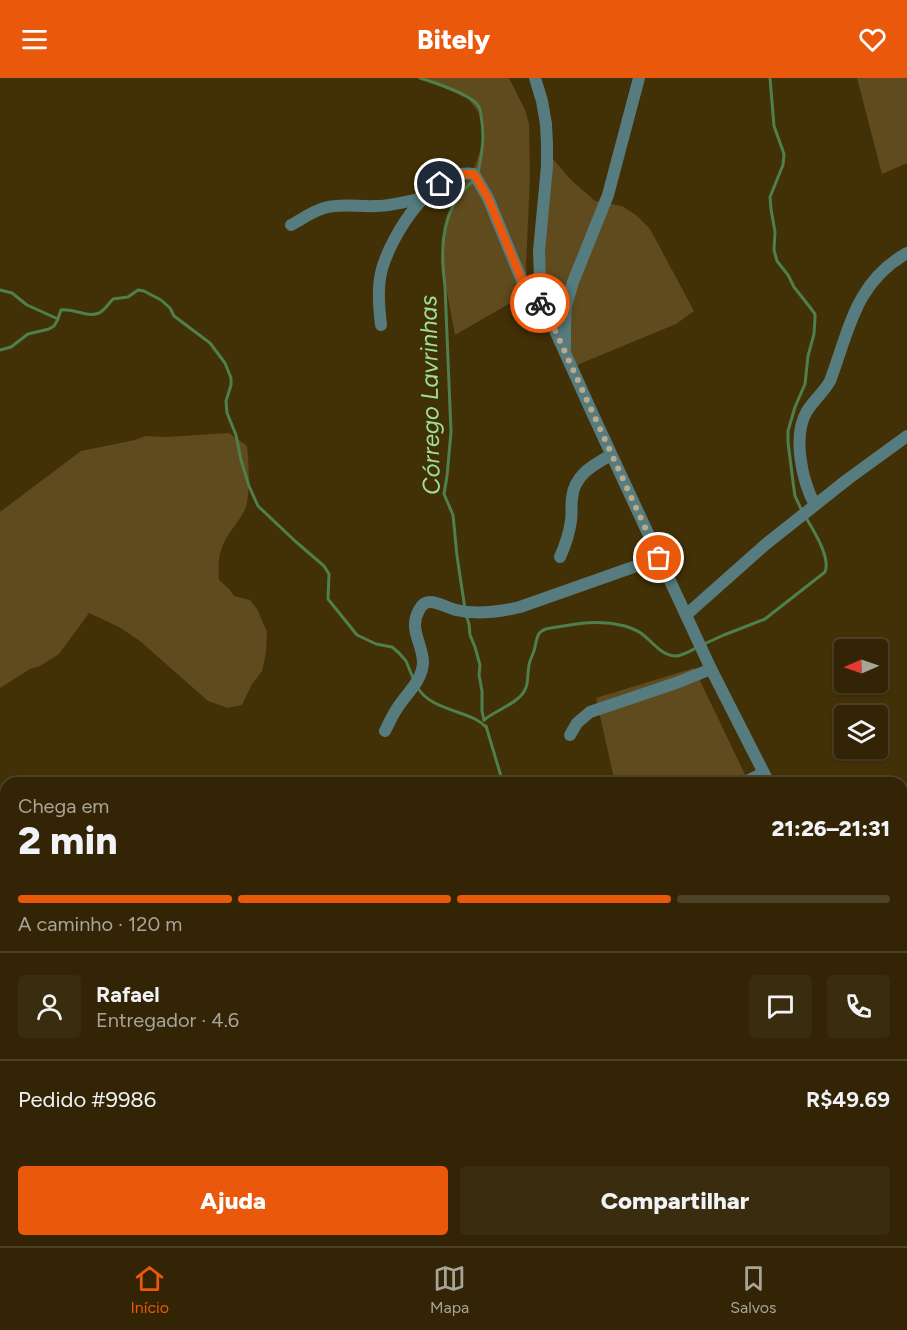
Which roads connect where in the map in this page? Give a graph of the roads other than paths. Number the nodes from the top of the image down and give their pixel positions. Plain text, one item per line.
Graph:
1 (535, 78) edge
2 (639, 78) edge
3 (423, 198) junction
4 (291, 225) dead end
5 (907, 253) edge
6 (544, 306) junction
7 (381, 325) dead end
8 (566, 355) junction
9 (907, 436) edge
10 (611, 455) junction
11 (815, 505) junction
12 (560, 557) dead end
13 (659, 558) junction
14 (686, 615) junction
15 (711, 669) junction
16 (385, 731) dead end
17 (570, 735) dead end
18 (765, 777) edge

1 - 6 street
2 - 8 street
3 - 4 street
3 - 6 street
3 - 7 street
5 - 11 street
6 - 8 street
8 - 10 street
9 - 11 street
10 - 12 street
10 - 13 street
11 - 14 street
13 - 14 street
13 - 16 street
14 - 15 street
15 - 17 street
15 - 18 street

